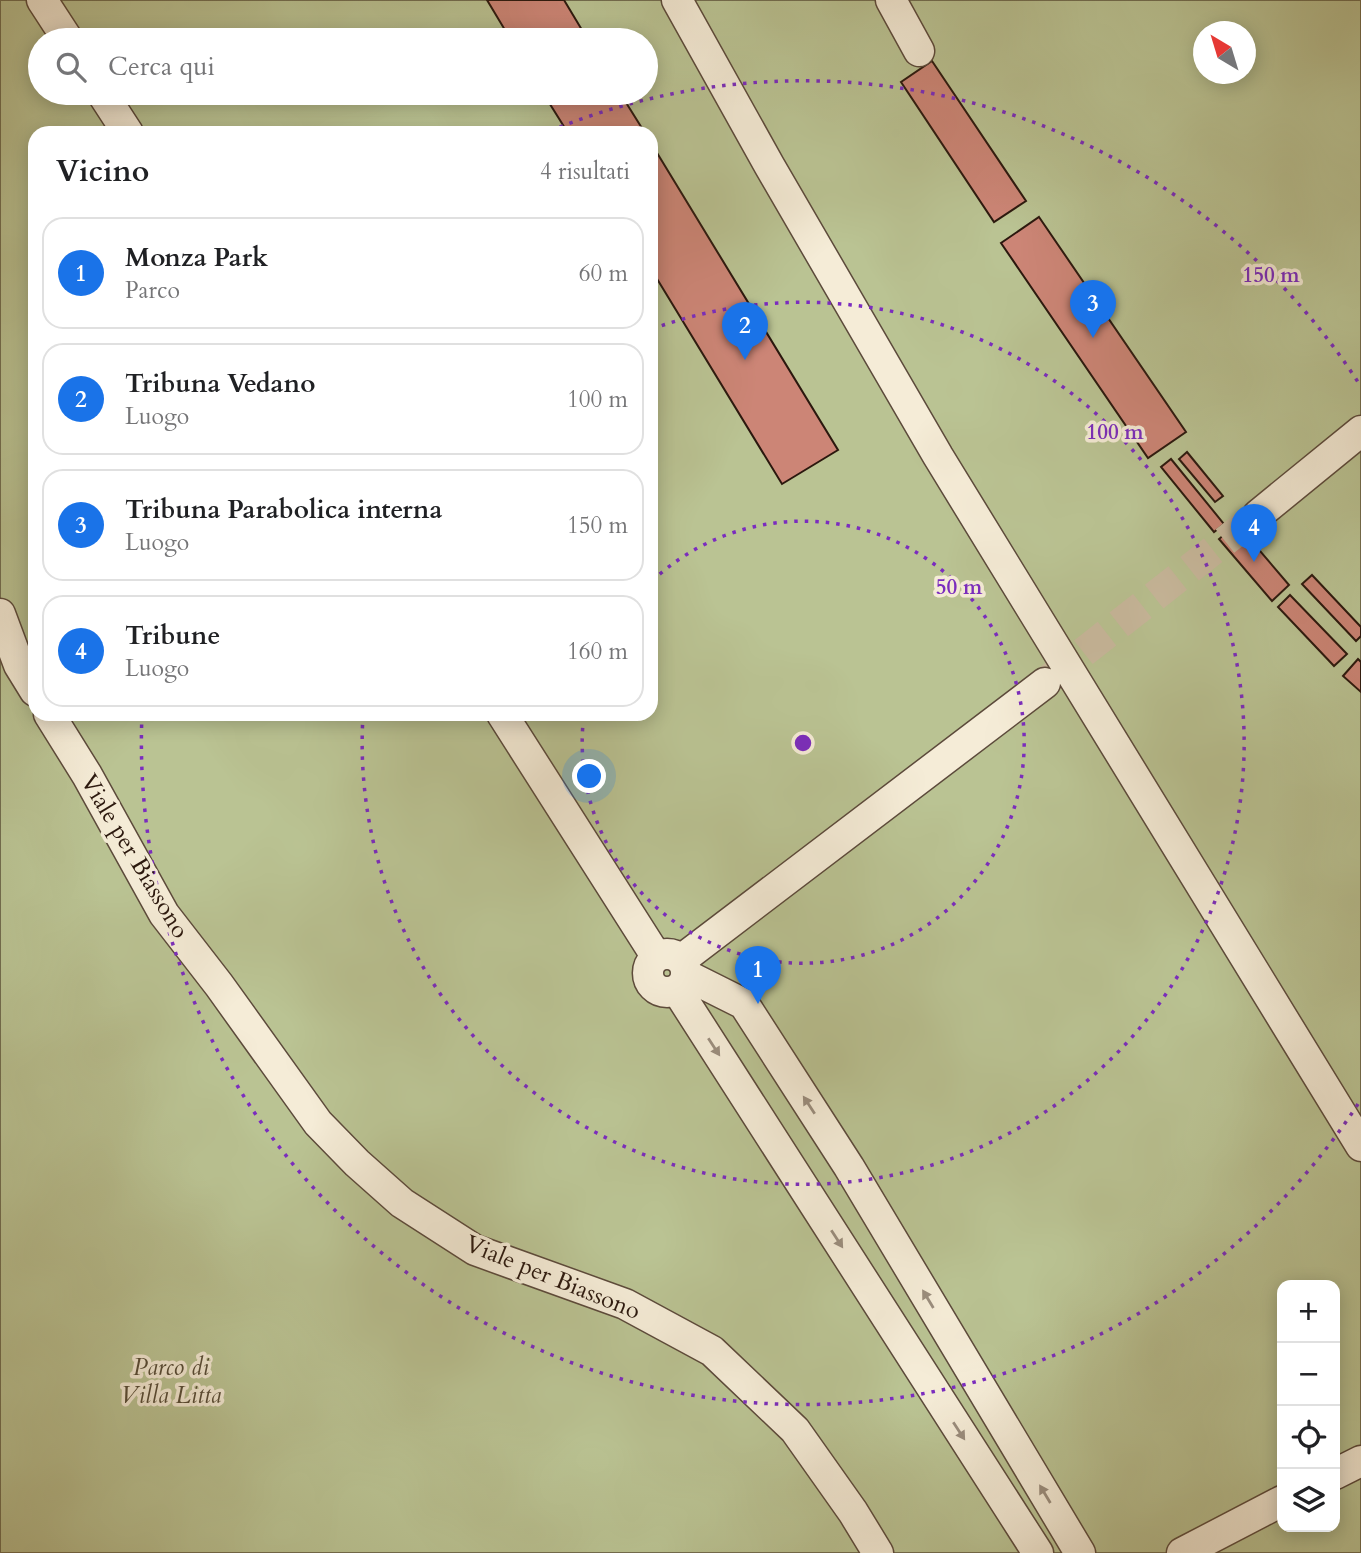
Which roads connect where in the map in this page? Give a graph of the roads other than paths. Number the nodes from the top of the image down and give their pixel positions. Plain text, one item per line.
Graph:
1 (42, 0) edge
2 (677, 0) edge
3 (891, 0) edge
4 (60, 28) edge
5 (919, 51) dead end
6 (110, 105) edge
7 (123, 126) edge
8 (1361, 431) edge
9 (1258, 515) tunnel mouth
10 (0, 614) edge
11 (28, 680) edge
12 (1045, 683) tunnel mouth
13 (53, 721) edge
14 (507, 721) edge
15 (675, 970) junction
16 (1361, 1146) edge
17 (1361, 1461) edge
18 (1340, 1472) edge
19 (1277, 1504) edge
20 (878, 1553) edge
21 (1038, 1553) edge
22 (1080, 1553) edge
23 (1182, 1553) edge

1 - 4 lane
2 - 16 lane
3 - 5 lane
6 - 7 lane
8 - 9 lane
10 - 11 lane
12 - 15 lane
13 - 20 lane, Viale per Biassono
14 - 15 lane
15 -> 21 lane
22 -> 15 lane
17 - 18 lane
19 - 23 lane

